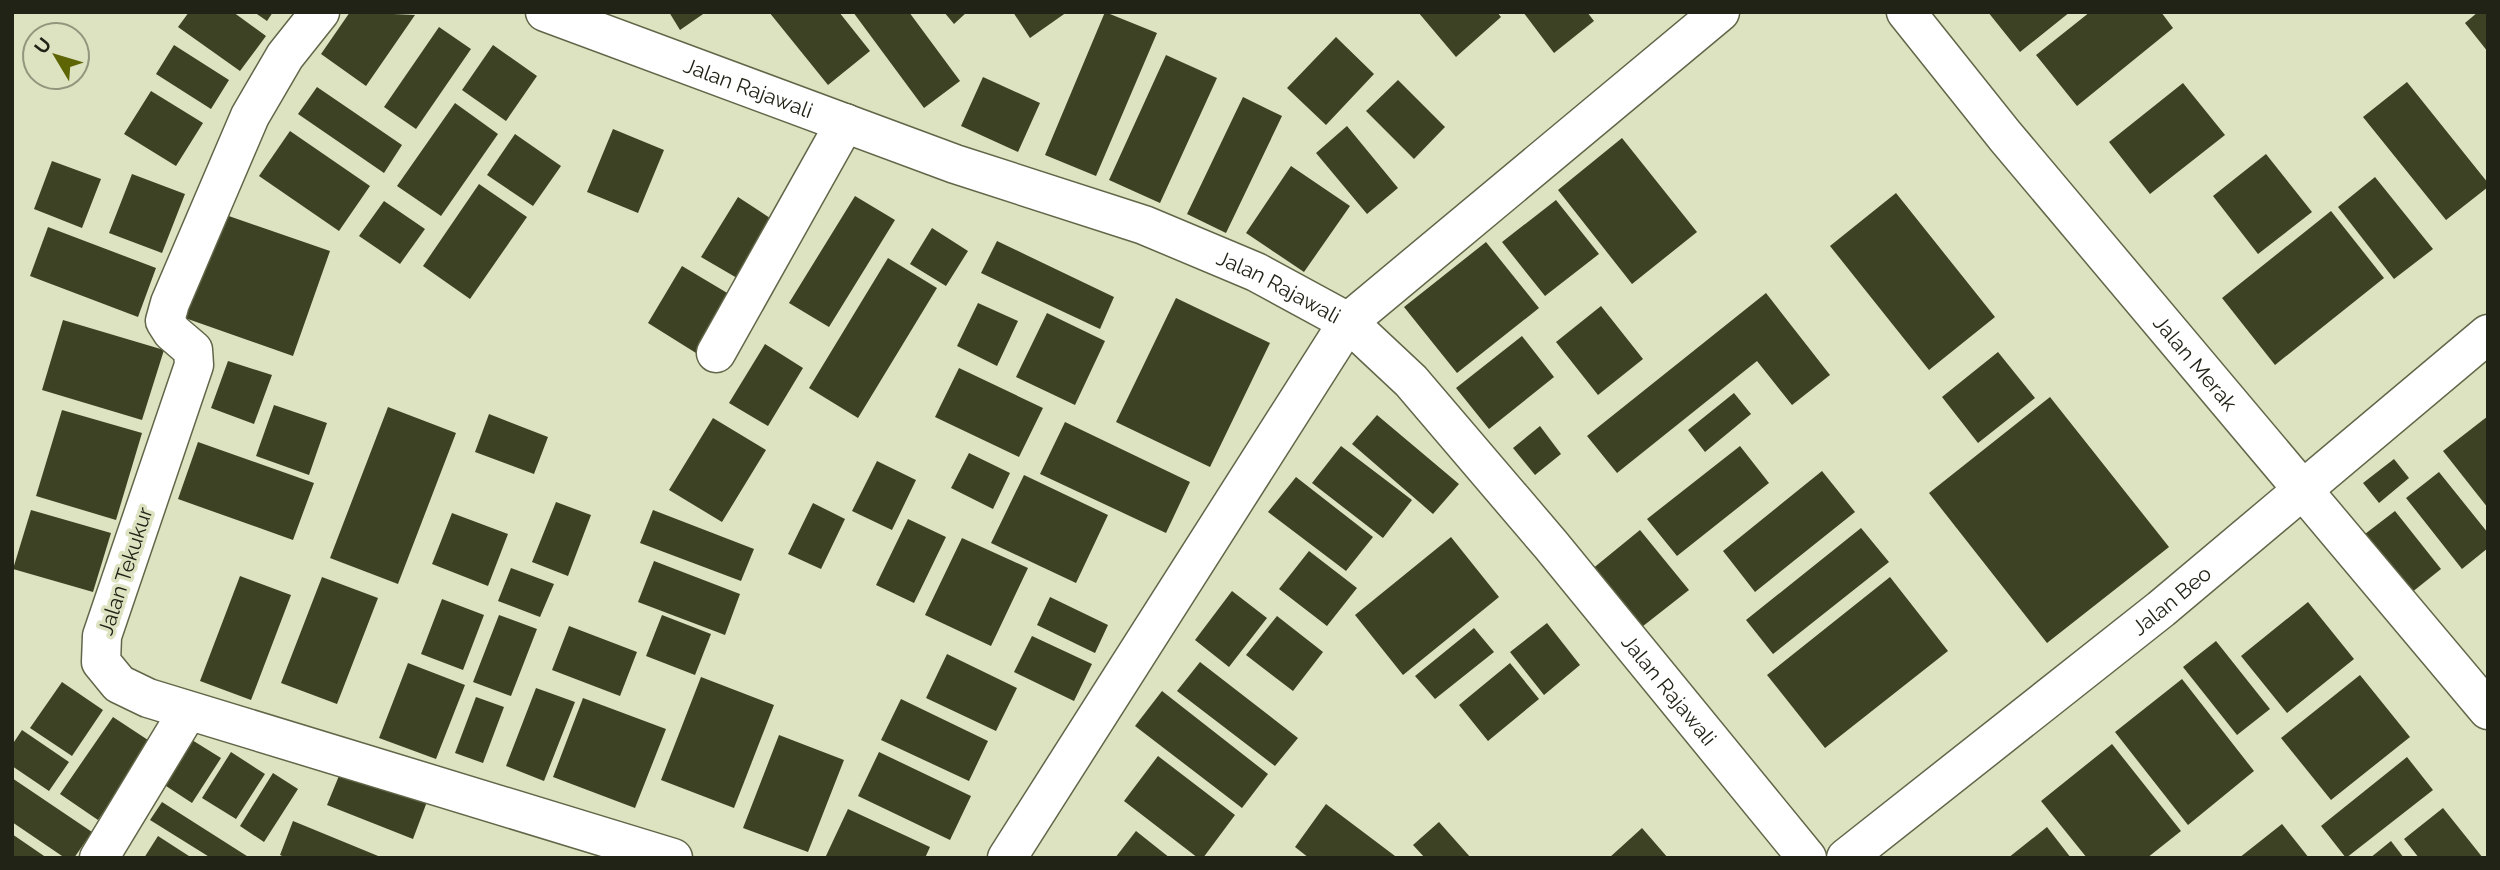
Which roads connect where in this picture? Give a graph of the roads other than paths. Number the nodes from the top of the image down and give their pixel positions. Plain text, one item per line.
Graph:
1 (320, 12) edge
2 (545, 12) edge
3 (1720, 12) edge
4 (1906, 12) edge
5 (845, 123) junction
6 (1348, 322) junction
7 (2488, 334) edge
8 (716, 353) dead end
9 (2303, 488) junction
10 (2488, 710) edge
11 (188, 711) junction
12 (99, 858) edge
13 (673, 858) edge
14 (1007, 858) edge
15 (1807, 858) edge
16 (1846, 858) edge

1 - 11 street, Jalan Tekukur
2 - 5 street, Jalan Rajawali
3 - 6 street
4 - 9 street, Jalan Merak
5 - 6 street, Jalan Rajawali
5 - 8 street
6 - 14 street
6 - 15 street, Jalan Rajawali
7 - 9 street, Jalan Beo
9 - 10 street, Jalan Merak
9 - 16 street, Jalan Beo
11 - 12 street
11 - 13 street, Jalan Tekukur

